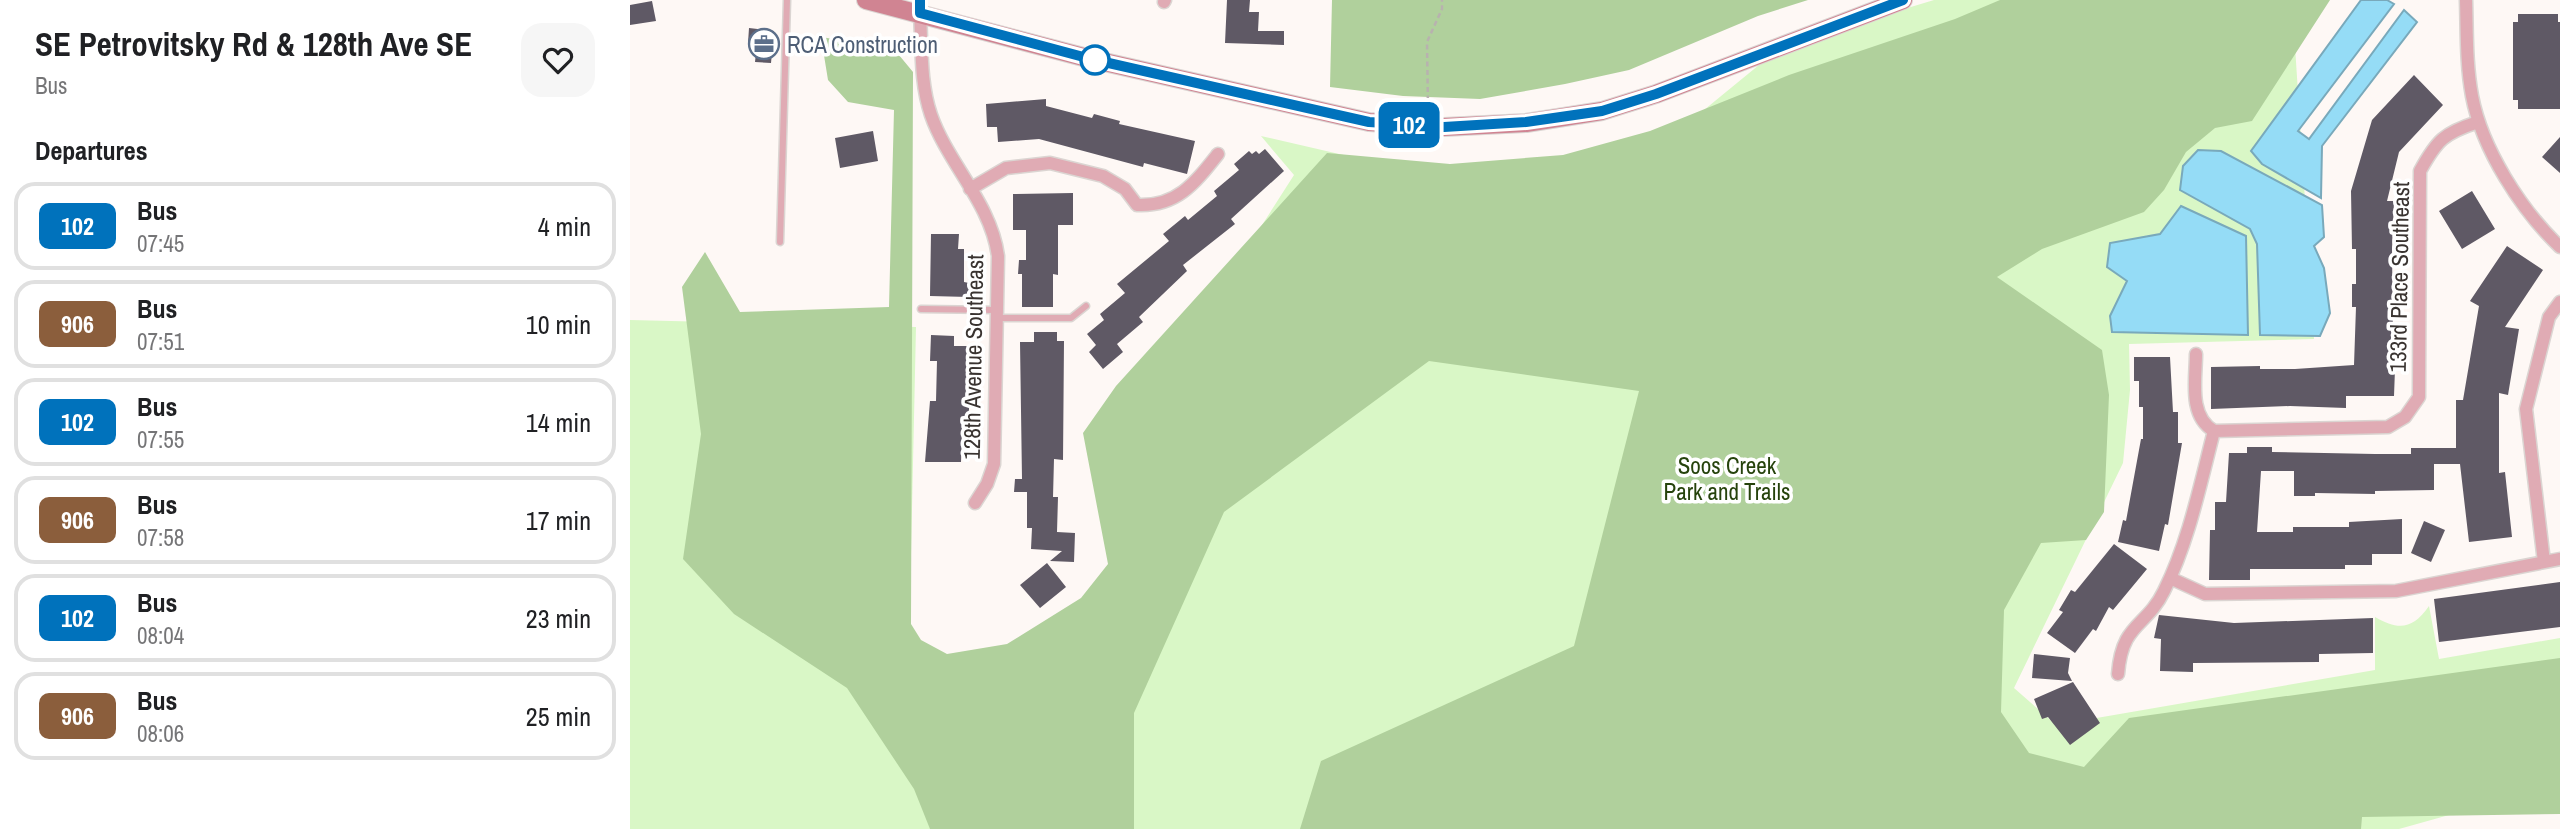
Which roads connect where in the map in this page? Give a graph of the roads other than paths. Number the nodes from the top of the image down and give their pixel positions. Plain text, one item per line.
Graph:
1 (787, 0) edge
2 (866, 0) edge
3 (1903, 0) edge
4 (2466, 0) edge
5 (920, 13) junction
6 (2478, 122) junction
7 (1218, 154) dead end
8 (970, 189) junction
9 (780, 242) dead end
10 (2560, 247) edge
11 (2560, 302) edge
12 (1086, 306) dead end
13 (921, 309) dead end
14 (997, 314) junction
15 (2196, 354) dead end
16 (2214, 431) junction
17 (975, 503) dead end
18 (2560, 559) edge
19 (2544, 562) junction
20 (2170, 578) junction
21 (2118, 674) dead end

1 - 9 lane
2 - 5 main road
3 - 5 main road
4 - 6 street
5 - 8 street, 128th Avenue Southeast
6 - 10 street
6 - 16 street, 133rd Place Southeast
7 - 8 street
8 - 14 street, 128th Avenue Southeast
11 - 19 street
12 - 14 lane
13 - 14 lane
14 - 17 street, 128th Avenue Southeast
15 - 16 street
16 - 20 street
18 - 19 street
19 - 20 street
20 - 21 street

